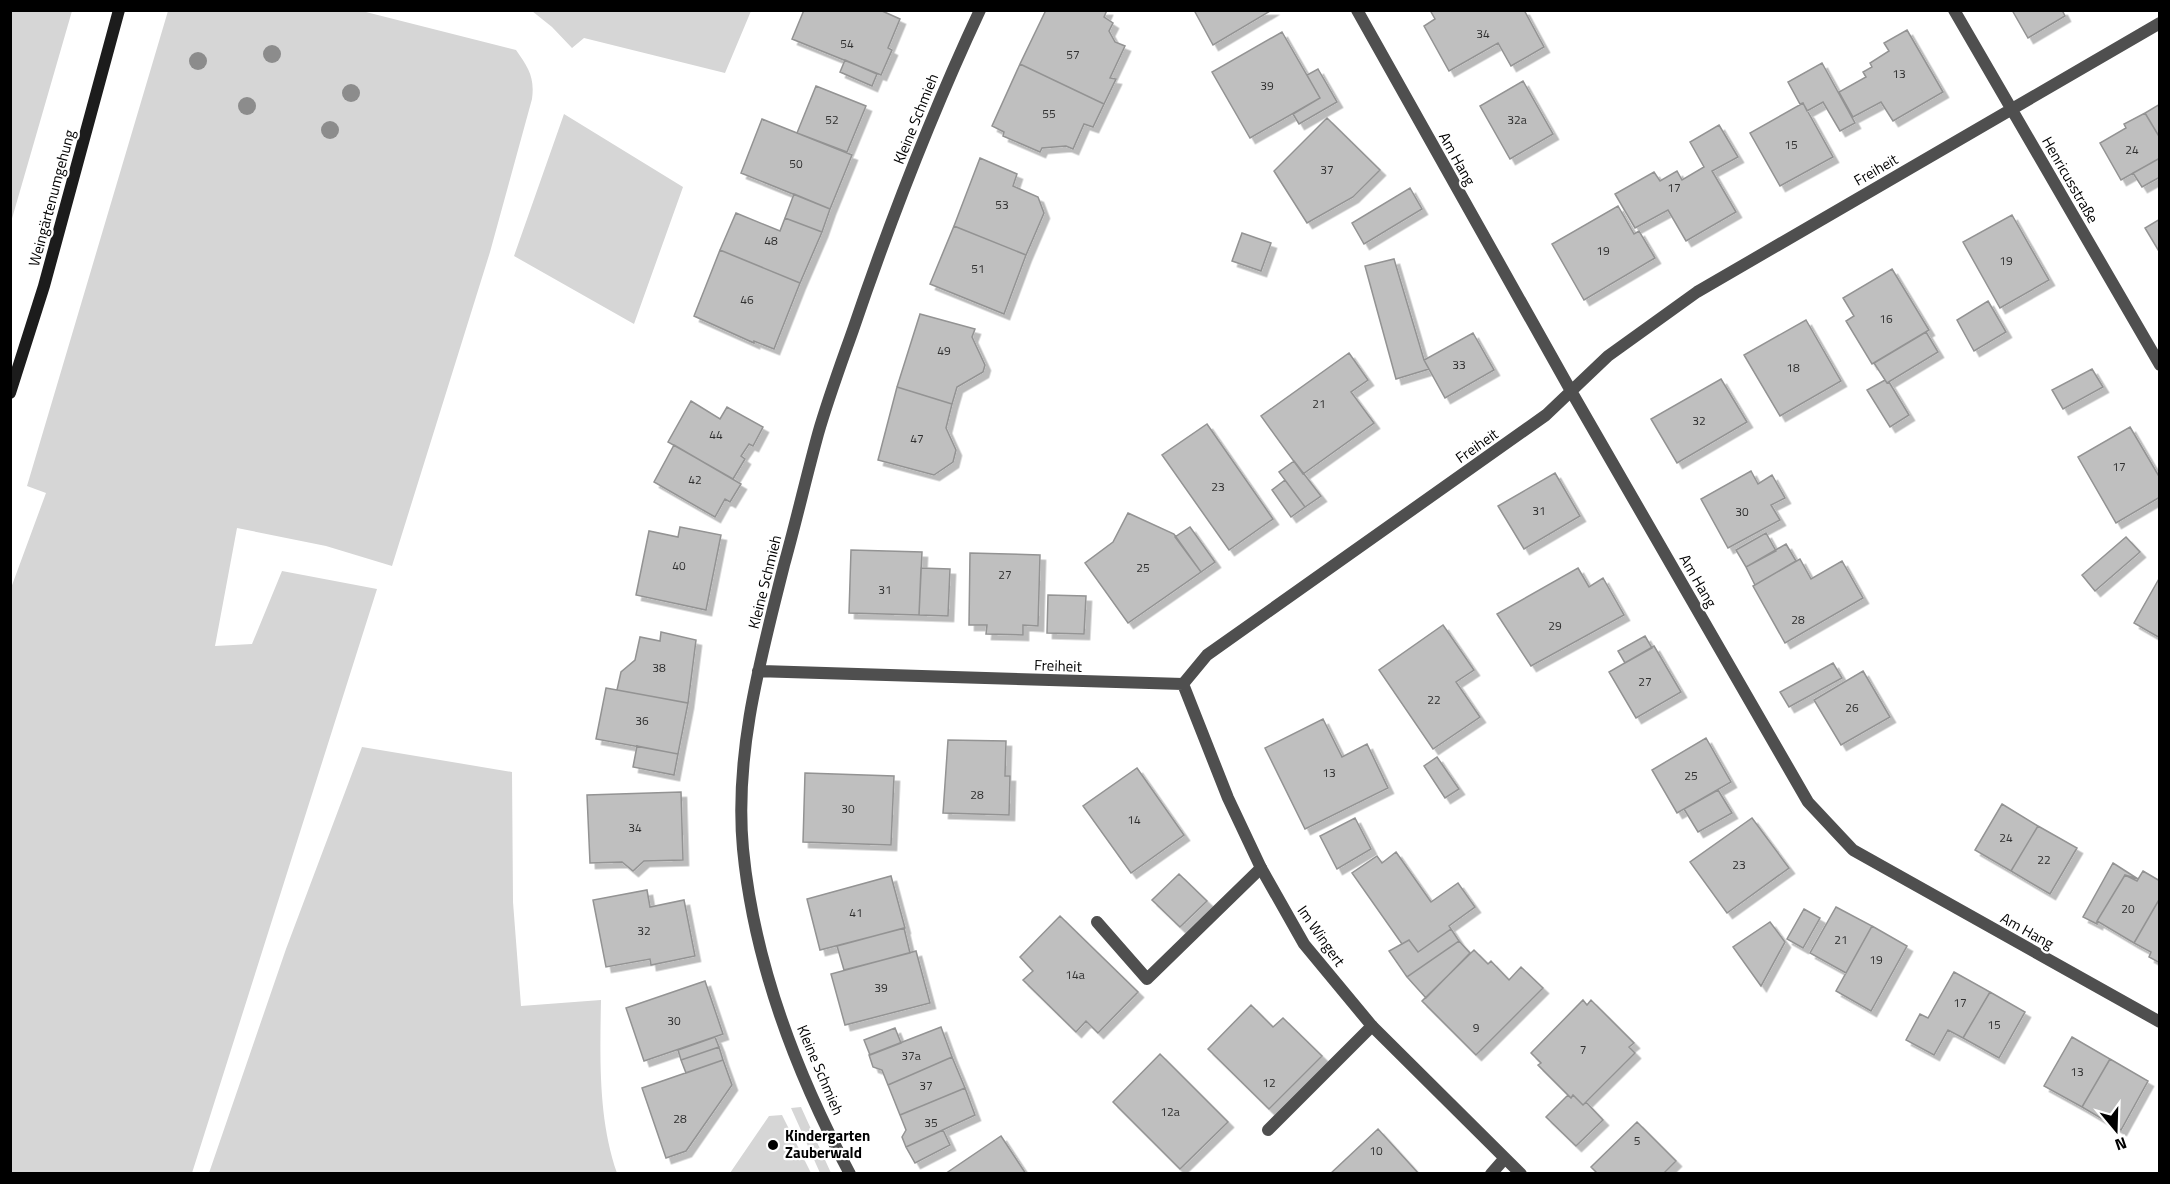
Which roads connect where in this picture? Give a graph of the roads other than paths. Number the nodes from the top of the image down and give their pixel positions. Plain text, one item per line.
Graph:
1 (118, 10) edge
2 (980, 10) edge
3 (1357, 10) edge
4 (1954, 10) edge
5 (2160, 23) edge
6 (2012, 109) junction
7 (2160, 365) edge
8 (1571, 391) junction
9 (10, 393) edge
10 (758, 671) junction
11 (1183, 684) junction
12 (1261, 868) junction
13 (1097, 922) dead end
14 (2160, 1022) edge
15 (1372, 1026) junction
16 (1268, 1130) dead end
17 (1505, 1158) junction
18 (850, 1173) edge
19 (1491, 1173) edge
20 (1521, 1173) edge

1 - 9 main road, Weingärtenumgehung
2 - 10 street, Kleine Schmieh
3 - 8 street, Am Hang
4 - 6 street, Henricusstraße
5 - 6 street, Freiheit
6 - 7 street, Henricusstraße
6 - 8 street, Freiheit
8 - 11 street, Freiheit
8 - 14 street, Am Hang
10 - 11 street, Freiheit
10 - 18 street, Kleine Schmieh
11 - 12 street, Im Wingert
12 - 13 street
12 - 15 street, Im Wingert
15 - 16 street
15 - 17 street, Im Wingert
17 - 19 street
17 - 20 street, Im Wingert

